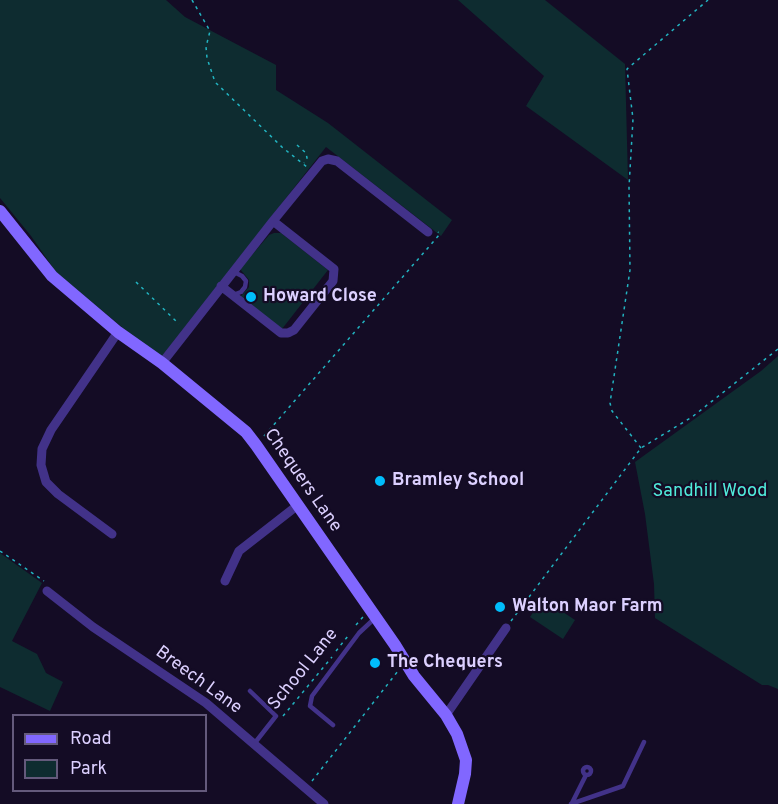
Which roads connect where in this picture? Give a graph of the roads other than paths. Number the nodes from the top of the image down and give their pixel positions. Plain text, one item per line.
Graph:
1 (0, 212) edge
2 (273, 220) junction
3 (428, 232) road end
4 (233, 272) junction
5 (221, 286) junction
6 (233, 295) junction
7 (118, 332) junction
8 (162, 363) junction
9 (298, 505) junction
10 (112, 534) dead end
11 (225, 580) dead end
12 (47, 591) road end
13 (373, 613) junction
14 (506, 628) road end
15 (250, 691) dead end
16 (446, 715) junction
17 (333, 725) dead end
18 (644, 742) dead end
19 (254, 744) junction
20 (586, 775) dead end
21 (324, 804) edge
22 (458, 804) edge
23 (571, 804) edge

1 - 7 main road, Chequers Lane
2 - 3 street
2 - 4 street
2 - 6 street
4 - 5 street
4 - 6 lane
5 - 6 street
5 - 8 street
7 - 8 main road, Chequers Lane
7 - 10 street
8 - 9 main road, Chequers Lane
9 - 11 street
9 - 13 main road, Chequers Lane
12 - 19 street, Breech Lane
13 - 16 main road, Chequers Lane
13 - 17 lane
14 - 16 street
15 - 19 lane
16 - 22 main road, Chequers Lane
18 - 23 lane
19 - 21 street, Breech Lane
20 - 23 lane

